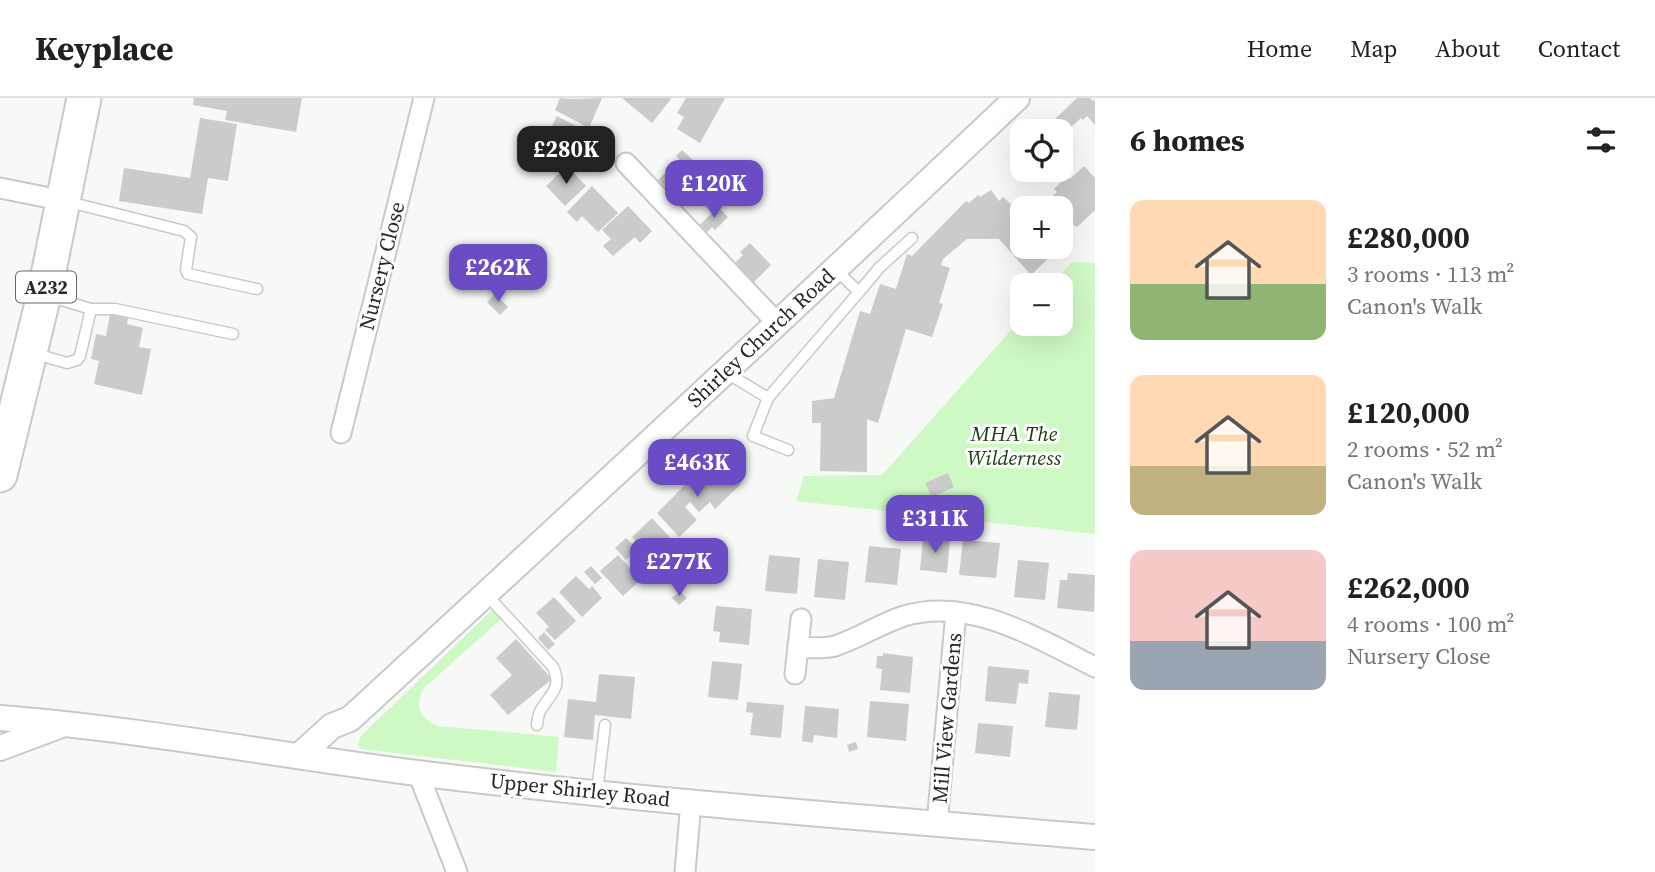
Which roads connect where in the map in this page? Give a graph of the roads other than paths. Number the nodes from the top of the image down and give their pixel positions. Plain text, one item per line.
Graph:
1 (84, 98) edge
2 (424, 98) edge
3 (1017, 98) edge
4 (626, 163) dead end
5 (0, 188) edge
6 (65, 201) junction
7 (912, 238) dead end
8 (835, 269) junction
9 (257, 289) dead end
10 (859, 292) junction
11 (44, 295) junction
12 (91, 309) junction
13 (777, 323) junction
14 (233, 334) dead end
15 (30, 352) junction
16 (726, 373) junction
17 (768, 398) junction
18 (341, 433) dead end
19 (788, 450) dead end
20 (0, 475) edge
21 (486, 593) junction
22 (956, 612) junction
23 (801, 619) dead end
24 (798, 647) junction
25 (1095, 667) edge
26 (795, 674) dead end
27 (0, 718) edge
28 (350, 719) junction
29 (66, 724) junction
30 (605, 724) dead end
31 (537, 725) dead end
32 (0, 748) edge
33 (300, 755) junction
34 (338, 762) junction
35 (418, 773) junction
36 (597, 792) junction
37 (691, 802) junction
38 (937, 824) junction
39 (1095, 837) edge
40 (457, 872) edge
41 (685, 872) edge

1 - 6 highway, A232
2 - 18 street, Nursery Close
3 - 8 street, Shirley Church Road
4 - 13 street
5 - 6 street
6 - 9 lane
6 - 11 highway, A232
7 - 10 lane
8 - 10 lane
8 - 13 street, Shirley Church Road
10 - 17 lane
11 - 12 lane
11 - 15 highway, A232
12 - 14 lane
12 - 15 lane
13 - 16 street, Shirley Church Road
15 - 20 highway, A232
16 - 17 lane
16 - 21 street, Shirley Church Road
17 - 19 lane
21 - 28 street, Shirley Church Road
21 - 31 lane
22 - 24 street, Mill View Gardens
22 - 25 street, Mill View Gardens
22 - 38 street, Mill View Gardens
23 - 24 street
24 - 26 street
27 - 29 street, Upper Shirley Road
28 - 33 street, Shirley Church Road
28 - 34 street, Shirley Church Road
29 - 32 street, Upper Shirley Road
29 - 33 street, Upper Shirley Road
30 - 36 lane
33 - 34 street, Upper Shirley Road
34 - 35 street, Upper Shirley Road
35 - 36 street, Upper Shirley Road
35 - 40 street
36 - 37 street, Upper Shirley Road
37 - 38 street, Upper Shirley Road
37 - 41 street
38 - 39 street, Upper Shirley Road

